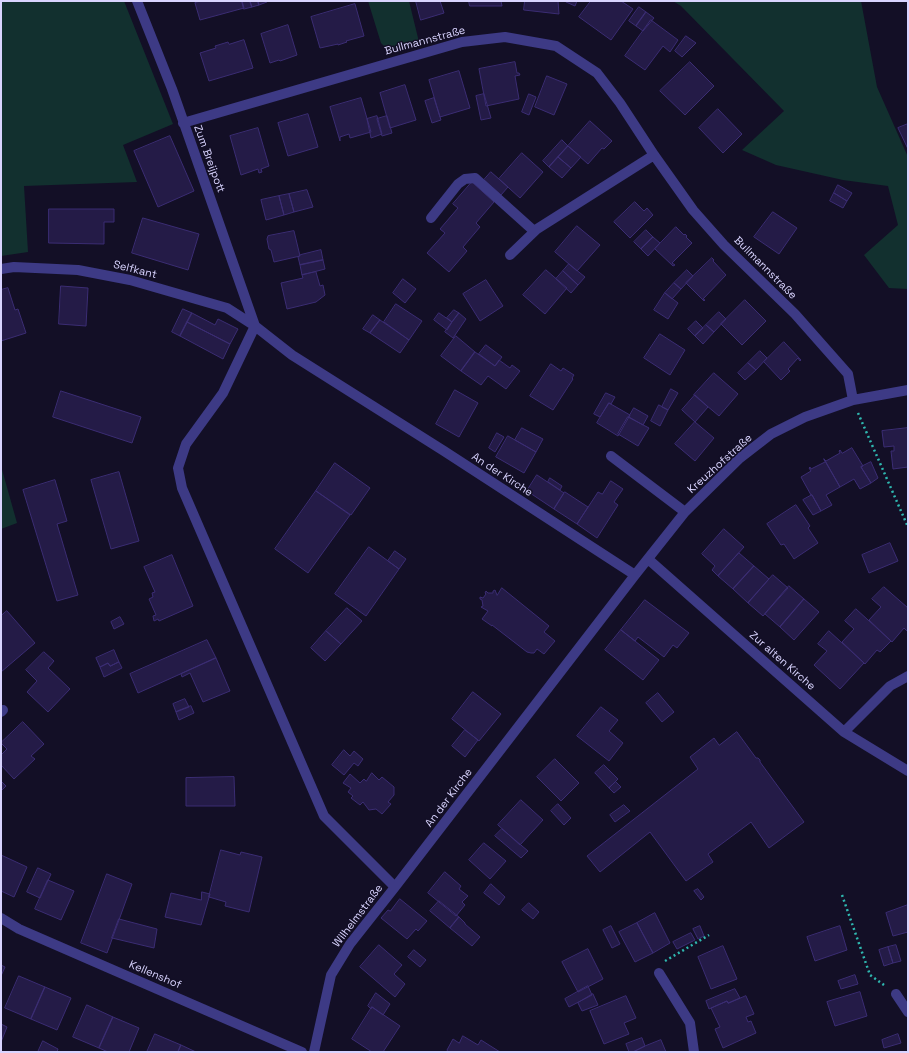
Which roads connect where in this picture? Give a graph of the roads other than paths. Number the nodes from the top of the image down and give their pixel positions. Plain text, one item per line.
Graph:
1 (137, 1) edge
2 (183, 123) junction
3 (654, 155) junction
4 (432, 218) dead end
5 (534, 231) junction
6 (510, 255) dead end
7 (1, 269) edge
8 (255, 326) junction
9 (908, 390) edge
10 (853, 400) junction
11 (611, 456) dead end
12 (685, 512) junction
13 (648, 559) junction
14 (635, 575) junction
15 (908, 676) edge
16 (844, 732) junction
17 (908, 771) edge
18 (395, 887) junction
19 (1, 918) edge
20 (659, 973) road end
21 (896, 994) road end
22 (908, 1012) edge
23 (302, 1052) edge
24 (314, 1052) edge
25 (694, 1052) edge

1 - 2 street, Zum Breijpott
2 - 3 street, Bullmannstraße
2 - 8 street, Zum Breijpott
3 - 5 street
3 - 10 street, Bullmannstraße
4 - 5 street
5 - 6 street
7 - 8 street, Selfkant
8 - 14 street, An der Kirche
8 - 18 street
9 - 10 street, Kreuzhofstraße
10 - 12 street, Kreuzhofstraße
11 - 12 street
12 - 13 street, Kreuzhofstraße
13 - 14 street, Kreuzhofstraße
13 - 16 street, Zur alten Kirche
14 - 18 street, An der Kirche
15 - 16 street
16 - 17 street, Zur alten Kirche
18 - 24 street, Wilhelmstraße
19 - 23 street, Kellenshof
20 - 25 street
21 - 22 street

